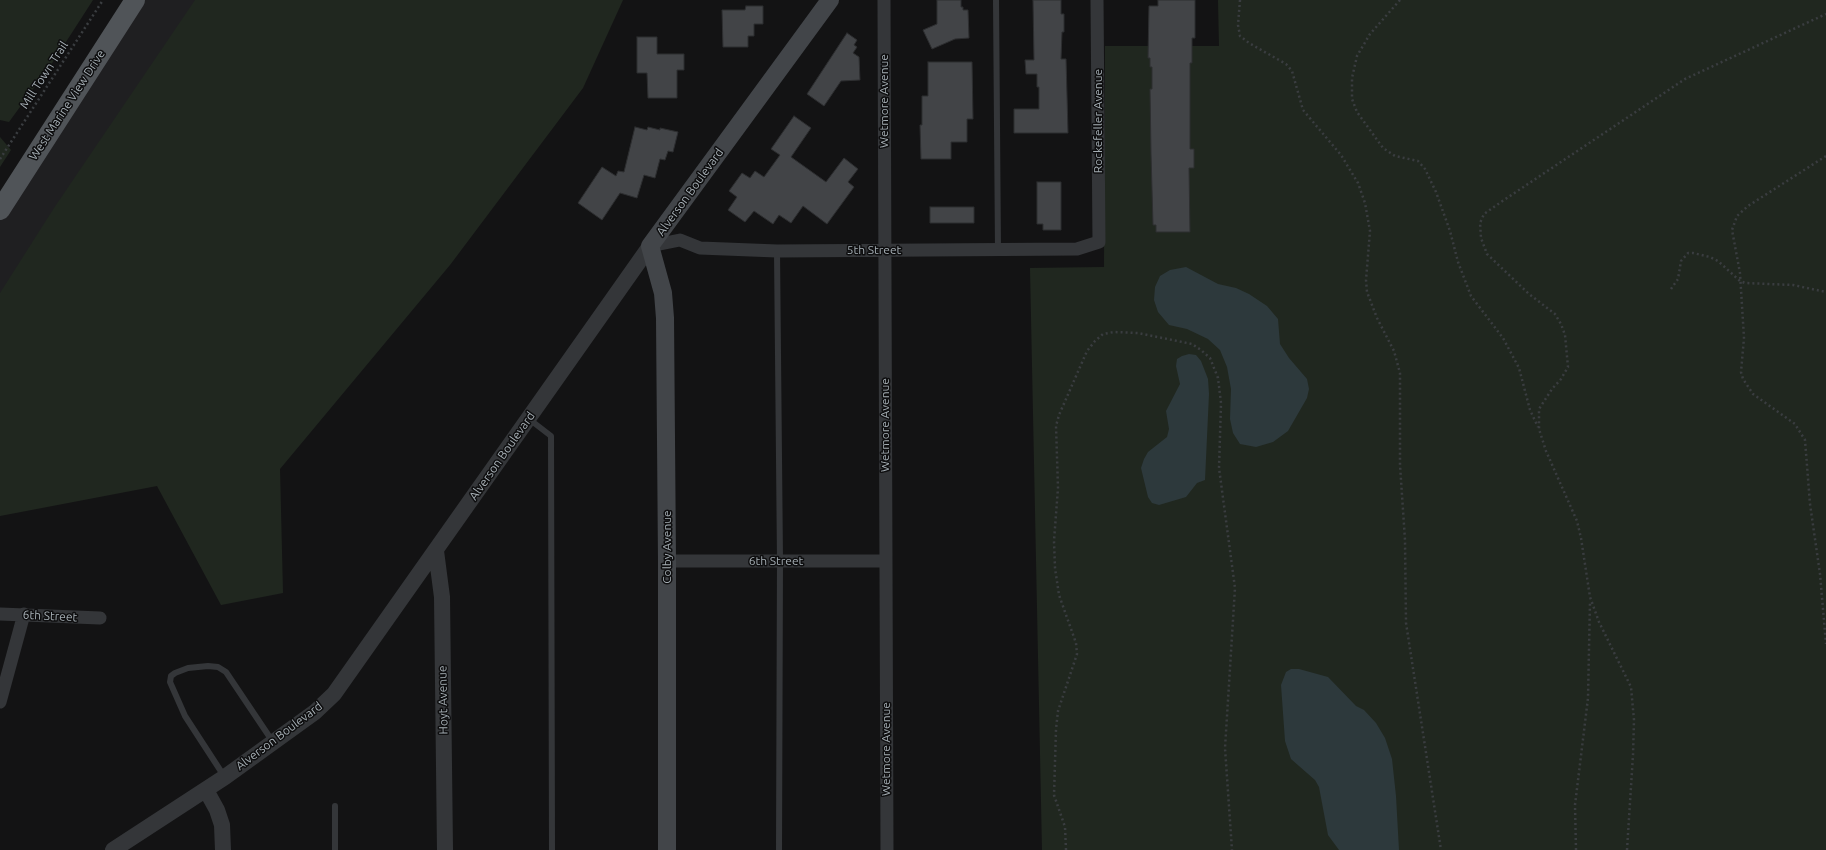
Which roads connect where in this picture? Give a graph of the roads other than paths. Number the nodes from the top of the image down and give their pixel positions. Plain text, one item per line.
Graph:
1 (135, 0) edge
2 (830, 0) edge
3 (884, 0) edge
4 (996, 0) edge
5 (1097, 0) edge
6 (0, 210) edge
7 (1099, 242) joint
8 (650, 246) junction
9 (885, 250) junction
10 (998, 250) junction
11 (777, 251) junction
12 (529, 419) junction
13 (436, 551) junction
14 (667, 561) junction
15 (780, 561) junction
16 (885, 561) junction
17 (0, 614) edge
18 (24, 614) junction
19 (100, 618) dead end
20 (0, 702) edge
21 (273, 742) junction
22 (225, 776) junction
23 (206, 790) junction
24 (335, 806) dead end
25 (113, 850) edge
26 (223, 850) edge
27 (335, 850) edge
28 (445, 850) edge
29 (552, 850) edge
30 (667, 850) edge
31 (779, 850) edge
32 (887, 850) edge

1 - 6 main road, West Marine View Drive
2 - 8 main road, Alverson Boulevard
3 - 9 street, Wetmore Avenue
4 - 10 lane
5 - 7 street, Rockefeller Avenue
7 - 10 street, 5th Street
8 - 11 street, 5th Street
8 - 12 street, Alverson Boulevard
8 - 14 main road, Colby Avenue
9 - 10 street, 5th Street
9 - 11 street, 5th Street
9 - 16 street, Wetmore Avenue
11 - 15 lane
12 - 13 street, Alverson Boulevard
12 - 29 lane
13 - 21 street, Alverson Boulevard
13 - 28 street, Hoyt Avenue
14 - 15 street, 6th Street
14 - 30 main road, Colby Avenue
15 - 16 street, 6th Street
15 - 31 lane
16 - 32 street, Wetmore Avenue
17 - 18 street, 6th Street
18 - 19 street, 6th Street
18 - 20 street
21 - 22 street, Alverson Boulevard
21 - 22 lane
22 - 23 street, Alverson Boulevard
23 - 25 street, Alverson Boulevard
23 - 26 street
24 - 27 lane

